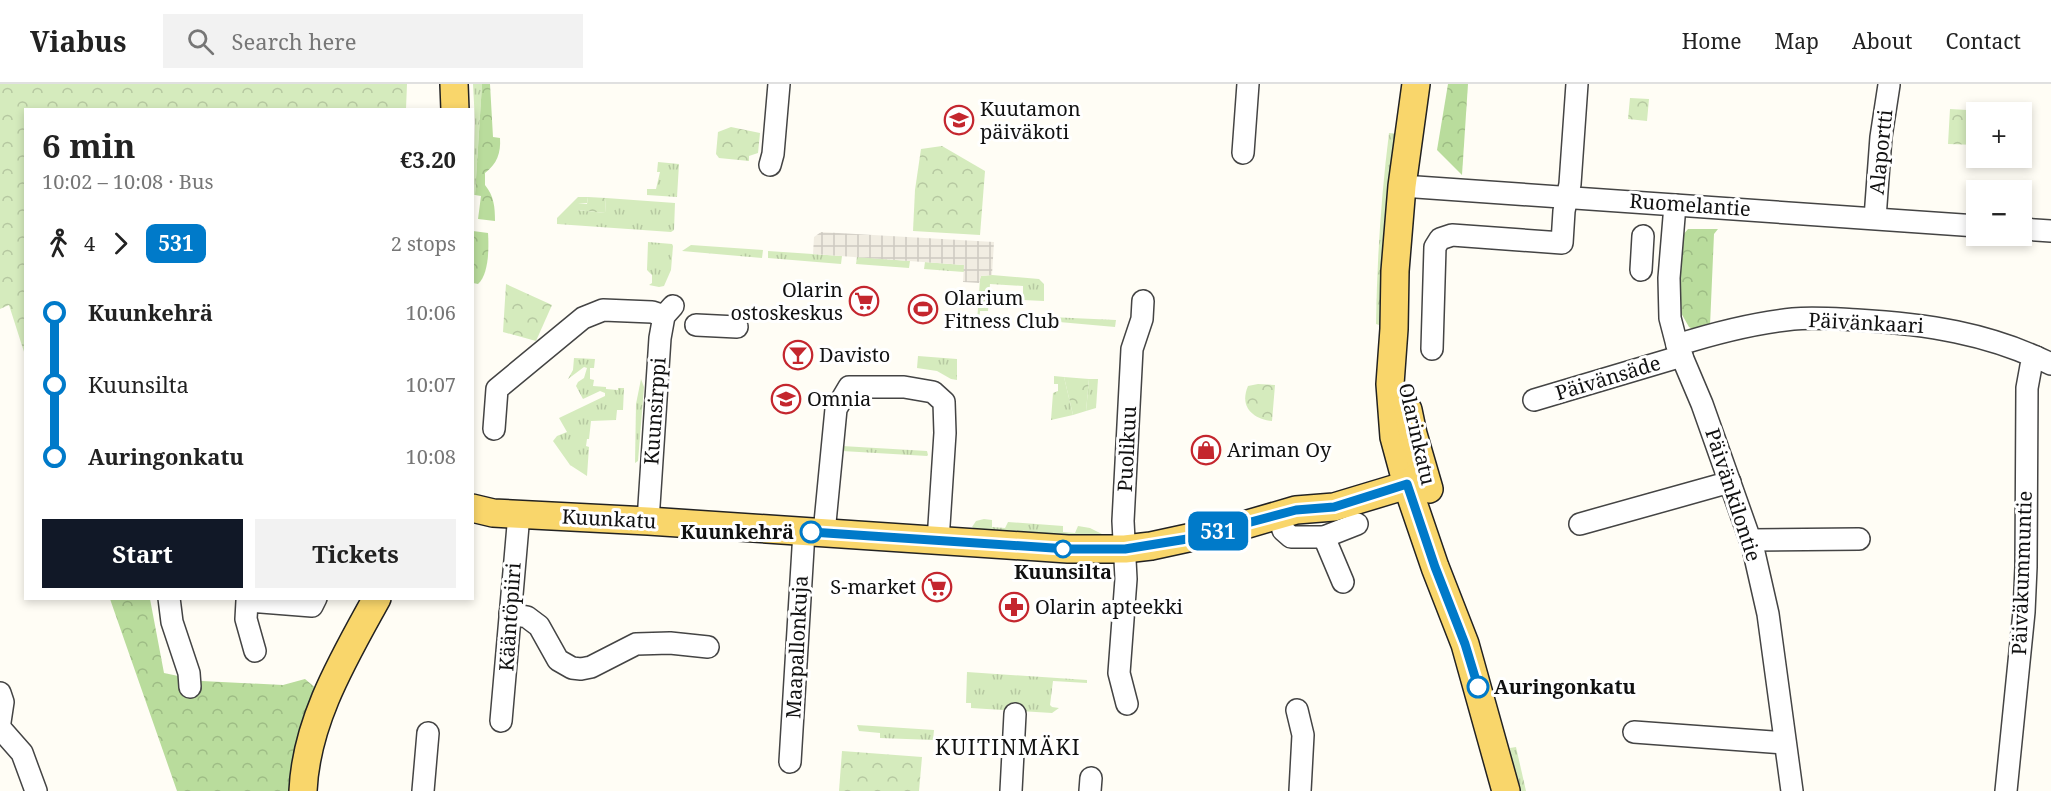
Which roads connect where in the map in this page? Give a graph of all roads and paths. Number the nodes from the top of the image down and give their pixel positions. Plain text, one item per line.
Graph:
1 (454, 84) edge
2 (779, 84) edge
3 (1248, 84) edge
4 (1416, 84) edge
5 (1578, 84) edge
6 (1888, 85) edge
7 (454, 108) edge
8 (1243, 153) dead end
9 (770, 165) dead end
10 (1402, 186) junction
11 (1568, 197) junction
12 (1675, 205) junction
13 (1875, 218) junction
14 (1966, 225) edge
15 (2032, 230) edge
16 (2051, 231) edge
17 (1642, 253) dead end
18 (1670, 255) junction
19 (1143, 301) dead end
20 (696, 325) dead end
21 (737, 327) dead end
22 (1431, 350) dead end
23 (1680, 350) junction
24 (2044, 360) edge
25 (1533, 400) dead end
26 (494, 429) dead end
27 (1410, 475) junction
28 (1730, 482) junction
29 (1288, 512) junction
30 (489, 513) edge
31 (648, 520) junction
32 (1357, 524) dead end
33 (1580, 524) dead end
34 (814, 533) junction
35 (1324, 537) junction
36 (1859, 539) dead end
37 (1750, 540) junction
38 (938, 541) junction
39 (1125, 549) junction
40 (1343, 582) dead end
41 (169, 600) edge
42 (315, 600) edge
43 (376, 600) edge
44 (510, 614) junction
45 (708, 646) dead end
46 (255, 651) dead end
47 (190, 687) dead end
48 (0, 693) edge
49 (1127, 704) dead end
50 (1297, 710) dead end
51 (1015, 714) dead end
52 (501, 721) dead end
53 (0, 722) edge
54 (0, 728) edge
55 (1634, 732) dead end
56 (428, 733) dead end
57 (1785, 743) junction
58 (790, 762) dead end
59 (36, 791) edge
60 (303, 791) edge
61 (423, 791) edge
62 (1011, 791) edge
63 (1300, 791) edge
64 (1506, 791) edge
65 (1792, 791) edge
66 (2006, 791) edge

1 - 7 main road
2 - 9 street
3 - 8 street
4 - 10 main road, Olarinkatu
5 - 11 street
6 - 13 street, Alaportti
10 - 11 street, Ruomelantie
10 - 27 main road, Olarinkatu
11 - 12 street, Ruomelantie
11 - 22 street
12 - 13 street, Ruomelantie
12 - 18 street, Päivänkilontie
13 - 14 street, Ruomelantie
15 - 16 street
17 - 18 street
18 - 23 street, Päivänkilontie
19 - 39 street, Puolikuu
20 - 21 street
23 - 24 street, Päivänkaari
23 - 25 street, Päivänsäde
23 - 28 street, Päivänkilontie
24 - 66 street, Päiväkummuntie
26 - 31 street, Kuunsirppi
27 - 29 main road, Kuunkatu
27 - 64 main road, Olarinkatu
28 - 33 street
28 - 37 street, Päivänkilontie
29 - 35 street
29 - 39 main road, Kuunkatu
30 - 31 main road, Kuunkatu
30 - 44 street, Kääntöpiiri
31 - 34 main road, Kuunkatu
32 - 35 street
34 - 38 main road, Kuunkatu
34 - 38 street
34 - 58 street, Maapallonkuja
35 - 40 street
36 - 37 street
37 - 57 street, Päivänkilontie
38 - 39 main road, Kuunkatu
39 - 49 street, Puolikuu
41 - 47 street
42 - 46 street
43 - 60 main road
44 - 45 street
44 - 52 street, Kääntöpiiri
48 - 53 street
50 - 63 street
51 - 62 street
54 - 59 street
55 - 57 street
56 - 61 street
57 - 65 street, Päivänkilontie

